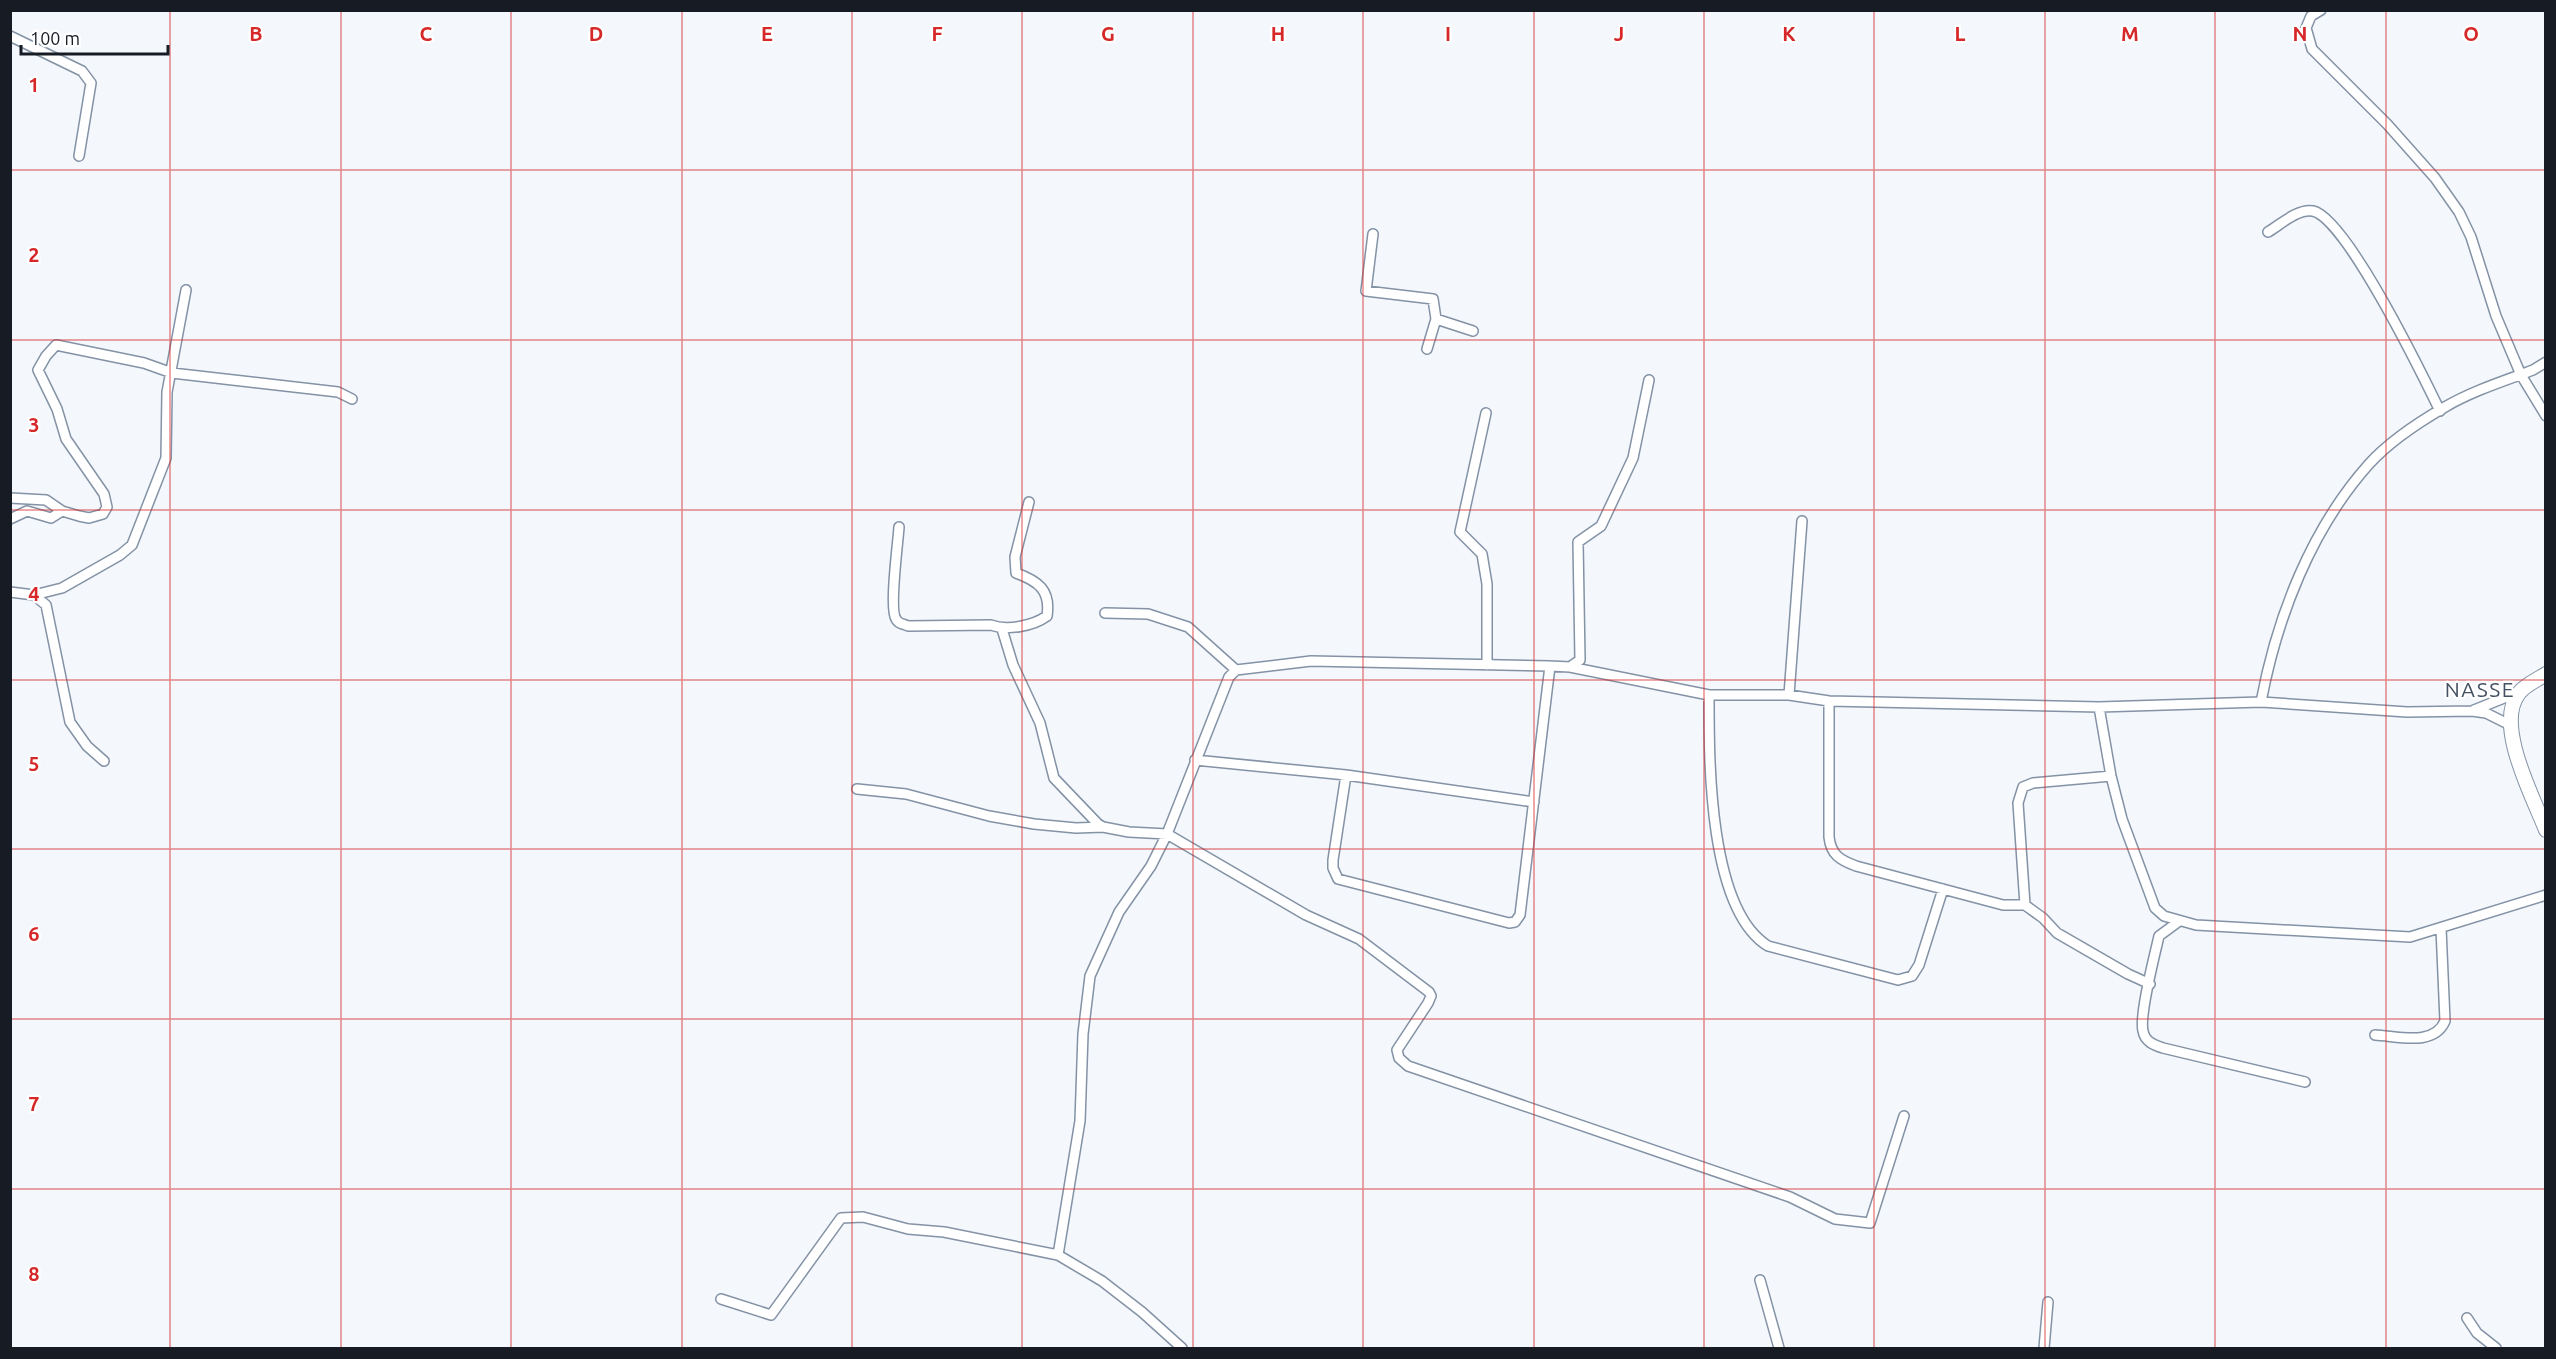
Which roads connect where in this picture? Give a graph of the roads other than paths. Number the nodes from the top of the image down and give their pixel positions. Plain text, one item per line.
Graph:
1 (2321, 10) edge
2 (10, 36) edge
3 (79, 156) dead end
4 (2268, 232) dead end
5 (1373, 234) dead end
6 (186, 290) dead end
7 (1436, 319) junction
8 (1473, 331) dead end
9 (1427, 349) dead end
10 (2546, 362) edge
11 (172, 373) junction
12 (2521, 375) junction
13 (1649, 380) dead end
14 (352, 399) dead end
15 (2440, 411) junction
16 (1486, 413) dead end
17 (2546, 416) edge
18 (10, 498) edge
19 (1029, 502) dead end
20 (62, 511) junction
21 (10, 519) edge
22 (1802, 521) dead end
23 (899, 527) dead end
24 (10, 592) edge
25 (34, 595) junction
26 (1105, 613) dead end
27 (1002, 629) junction
28 (1487, 665) junction
29 (1550, 666) junction
30 (1570, 667) junction
31 (1236, 670) junction
32 (2546, 674) edge
33 (2519, 692) junction
34 (1709, 695) junction
35 (1789, 695) junction
36 (1829, 701) junction
37 (2261, 702) junction
38 (2098, 707) junction
39 (2472, 711) junction
40 (2510, 725) junction
41 (104, 760) dead end
42 (1195, 760) junction
43 (1346, 775) junction
44 (2111, 776) junction
45 (857, 789) dead end
46 (1534, 802) junction
47 (1103, 827) junction
48 (2546, 830) edge
49 (1167, 834) junction
50 (1943, 889) junction
51 (2546, 895) edge
52 (2025, 904) junction
53 (2178, 922) junction
54 (2441, 928) junction
55 (2150, 984) junction
56 (2375, 1035) dead end
57 (2305, 1083) dead end
58 (1904, 1116) dead end
59 (1058, 1255) junction
60 (1760, 1280) dead end
61 (721, 1299) dead end
62 (2048, 1302) dead end
63 (2467, 1318) dead end
64 (1182, 1348) edge
65 (1779, 1348) edge
66 (2044, 1348) edge
67 (2496, 1348) edge

1 - 12 street
2 - 3 street
4 - 15 street
5 - 7 street
6 - 11 street
7 - 8 street
7 - 9 street
10 - 12 street
11 - 14 street
11 - 20 street
11 - 25 street
12 - 15 street
12 - 17 street
13 - 30 street
15 - 37 street
16 - 28 street
18 - 20 street
19 - 27 street
20 - 21 street
22 - 35 street
23 - 27 street
24 - 25 street
25 - 41 street
26 - 31 street
27 - 47 street
28 - 29 street
28 - 31 street
29 - 30 street
29 - 46 street
30 - 34 street
31 - 42 street
32 - 33 street
33 - 39 street
33 - 40 street
34 - 35 street
34 - 50 street
35 - 36 street
36 - 38 street
36 - 50 street
37 - 38 street
37 - 39 street
38 - 44 street
39 - 40 street
40 - 48 street
42 - 43 street
42 - 49 street
43 - 46 street
43 - 46 street
44 - 52 street
44 - 53 street
45 - 47 street
47 - 49 street
49 - 58 street
49 - 59 street
50 - 52 street
51 - 54 street
52 - 55 street
53 - 54 street
53 - 55 street
54 - 56 street
55 - 57 street
59 - 61 street
59 - 64 street
60 - 65 street
62 - 66 street
63 - 67 street

